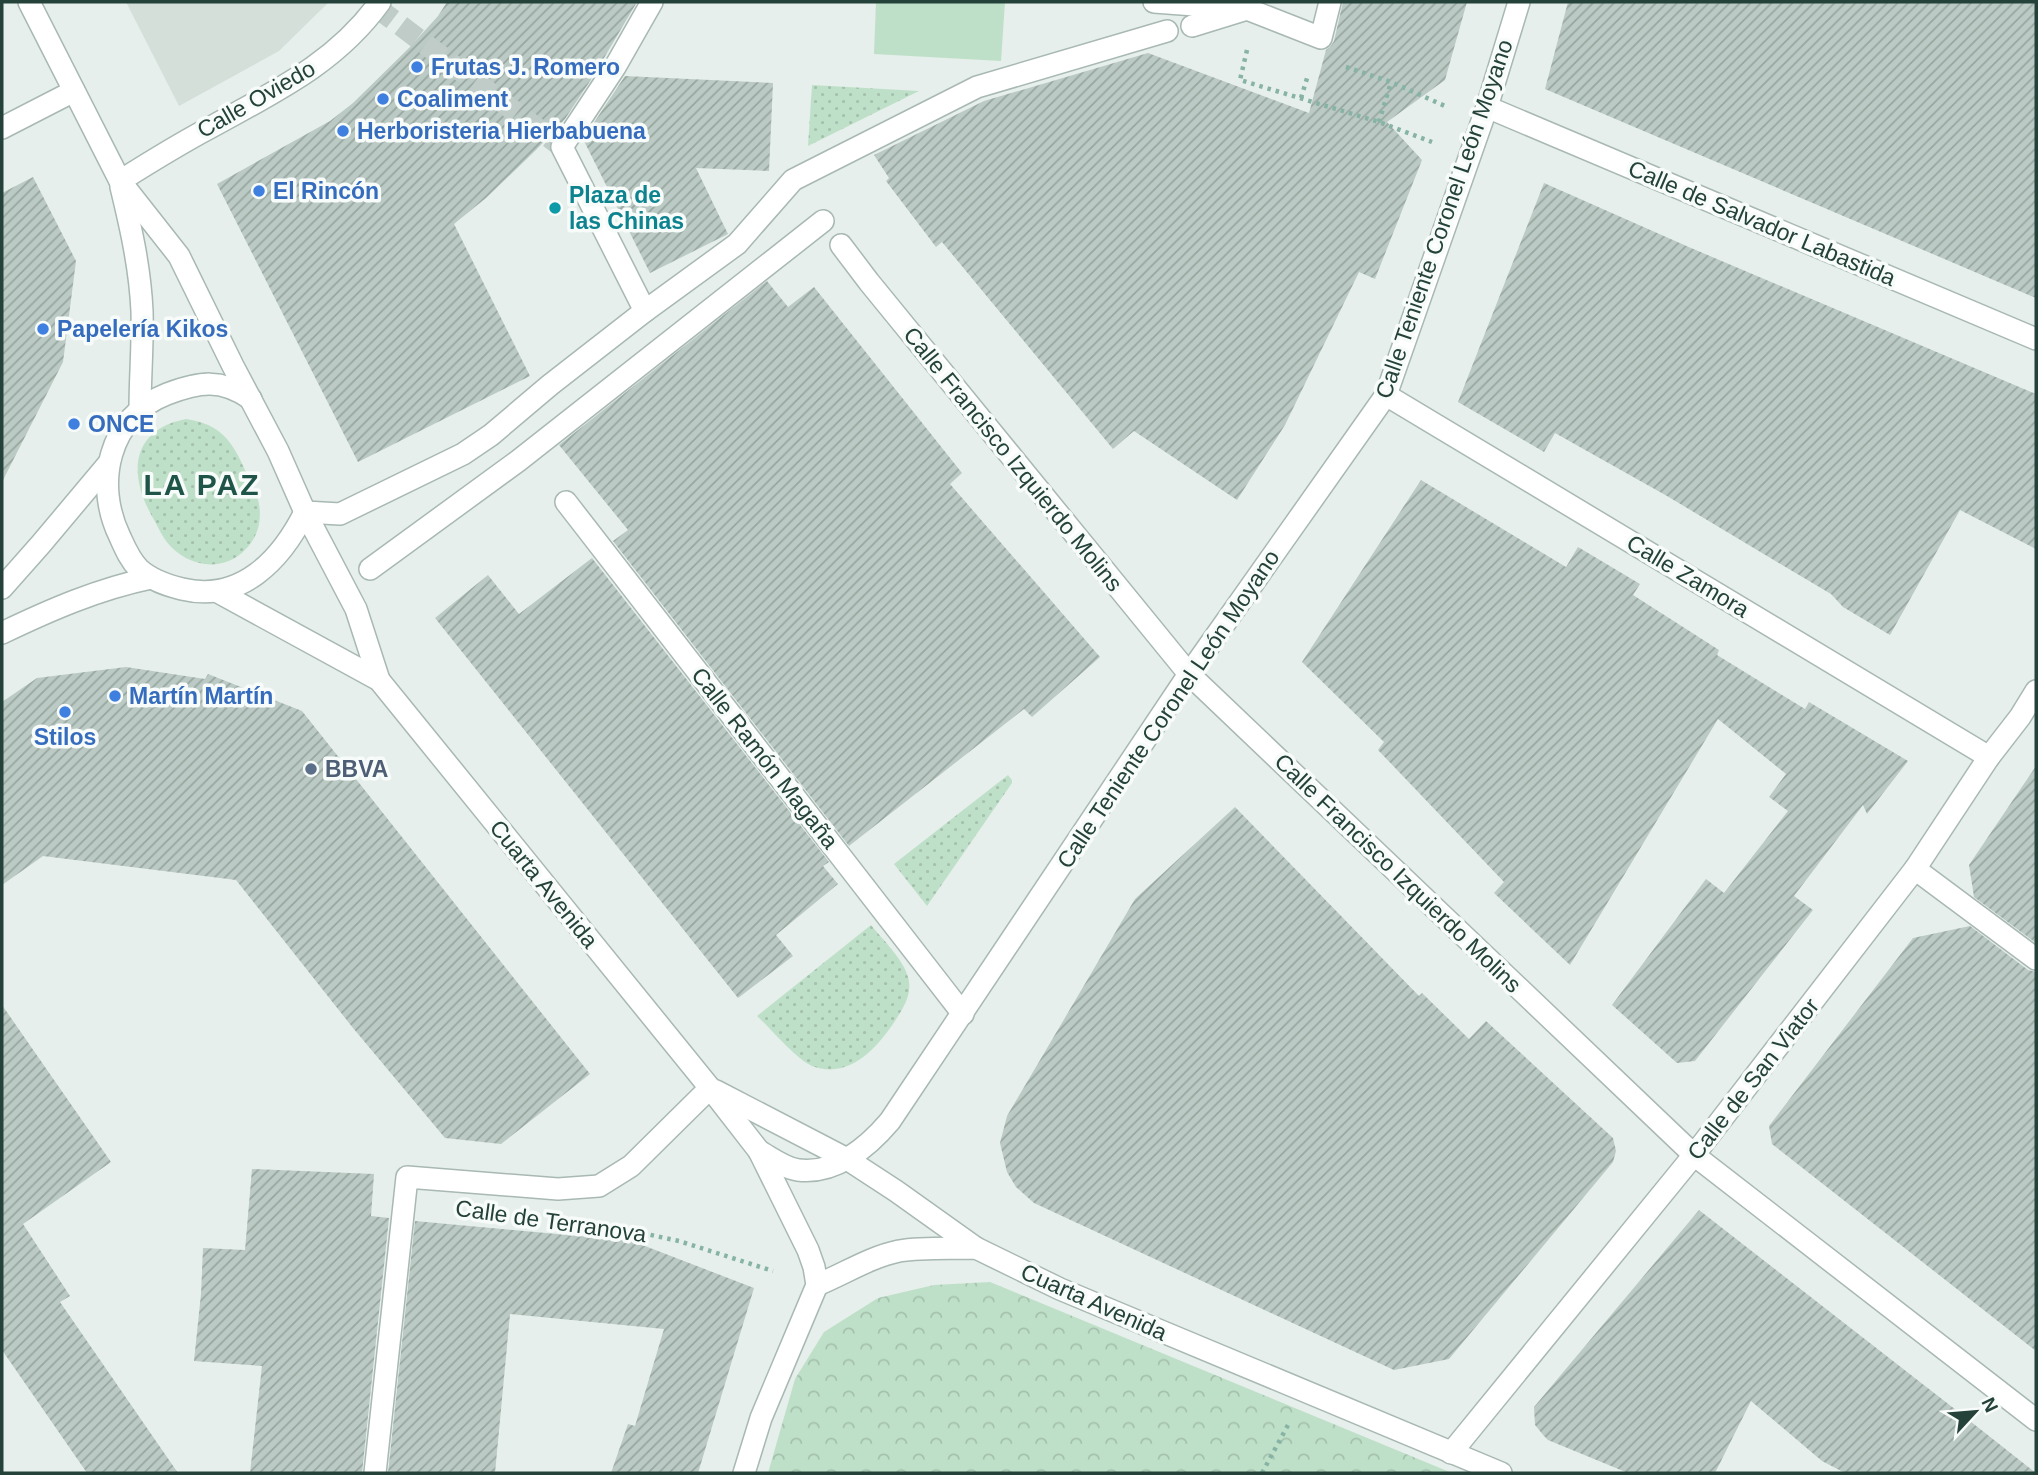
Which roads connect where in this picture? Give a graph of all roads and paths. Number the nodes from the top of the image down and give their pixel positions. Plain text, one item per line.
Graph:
1 (29, 2) edge
2 (380, 2) edge
3 (652, 2) edge
4 (1154, 2) edge
5 (1330, 2) edge
6 (1519, 2) edge
7 (1247, 9) junction
8 (1192, 26) dead end
9 (1167, 31) dead end
10 (1248, 46) dead end
11 (1340, 65) dead end
12 (1391, 82) junction
13 (74, 91) junction
14 (1484, 115) junction
15 (1379, 122) junction
16 (2, 128) edge
17 (1469, 156) junction
18 (120, 181) junction
19 (823, 221) dead end
20 (841, 245) dead end
21 (645, 311) junction
22 (2036, 339) edge
23 (1387, 395) junction
24 (251, 399) junction
25 (140, 410) junction
26 (108, 463) junction
27 (566, 502) dead end
28 (305, 512) junction
29 (370, 569) dead end
30 (151, 578) junction
31 (2, 588) edge
32 (218, 592) junction
33 (2, 634) edge
34 (1189, 674) junction
35 (379, 681) junction
36 (2036, 691) edge
37 (1989, 757) junction
38 (1915, 869) junction
39 (2036, 958) edge
40 (963, 1014) junction
41 (710, 1088) junction
42 (759, 1151) junction
43 (1694, 1155) junction
44 (848, 1159) junction
45 (604, 1225) dead end
46 (976, 1248) junction
47 (817, 1285) junction
48 (1305, 1392) junction
49 (2036, 1420) edge
50 (1451, 1453) junction
51 (375, 1473) edge
52 (744, 1473) edge
53 (1262, 1473) edge
54 (1501, 1473) edge

1 - 13 street
2 - 18 street, Calle Oviedo
3 - 21 street
4 - 7 street
5 - 7 street
6 - 14 street, Calle Teniente Coronel León Moyano
7 - 8 street
9 - 21 street
10 - 15 path
11 - 12 path
12 - 14 path
12 - 15 path
13 - 16 street
13 - 18 street
14 - 17 street, Calle Teniente Coronel León Moyano
14 - 22 street, Calle de Salvador Labastida
15 - 17 path
17 - 23 street, Calle Teniente Coronel León Moyano
18 - 24 street
18 - 25 street
19 - 29 street
20 - 34 street, Calle Francisco Izquierdo Molins
21 - 28 street
23 - 34 street, Calle Teniente Coronel León Moyano
23 - 37 street, Calle Zamora
24 - 25 street
24 - 28 street
25 - 26 street
26 - 30 street
26 - 31 street
27 - 40 street, Calle Ramón Magaña
28 - 32 street
28 - 35 street, Cuarta Avenida
30 - 32 street
30 - 33 street
32 - 35 street, Cuarta Avenida
34 - 40 street, Calle Teniente Coronel León Moyano
34 - 43 street, Calle Francisco Izquierdo Molins
35 - 41 street, Cuarta Avenida
36 - 37 street, Calle de San Viator
37 - 38 street, Calle de San Viator
38 - 39 street
38 - 43 street, Calle de San Viator
40 - 44 street, Calle Teniente Coronel León Moyano
41 - 42 street, Cuarta Avenida
41 - 44 street, Cuarta Avenida
41 - 51 street, Calle de Terranova
42 - 44 street, Calle Teniente Coronel León Moyano
42 - 47 street
43 - 49 street, Calle Francisco Izquierdo Molins
43 - 50 street, Calle de San Viator
44 - 46 street, Cuarta Avenida
45 - 47 path, Calle de Terranova
46 - 47 street
46 - 48 street, Cuarta Avenida
47 - 52 street
48 - 50 street, Cuarta Avenida
48 - 53 path
50 - 54 street, Cuarta Avenida

